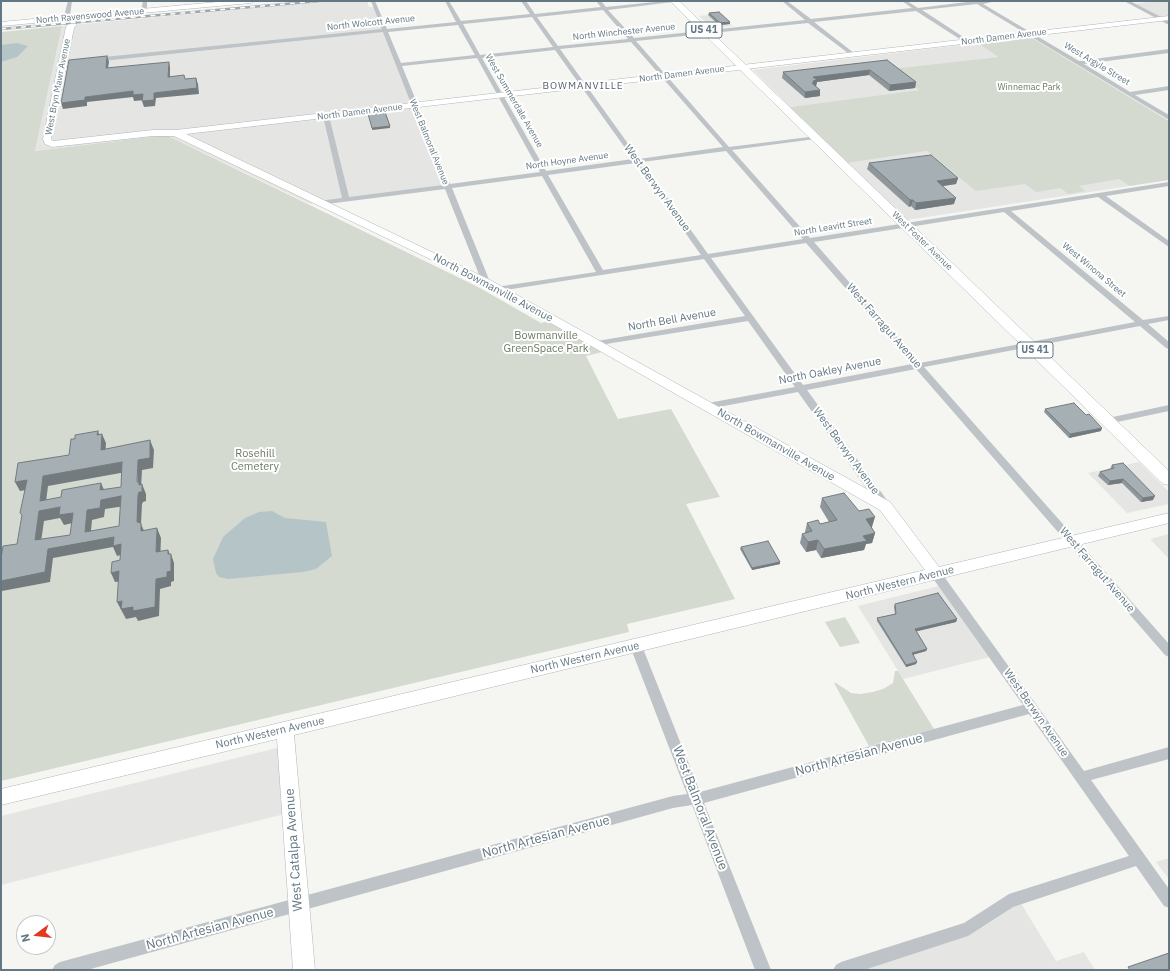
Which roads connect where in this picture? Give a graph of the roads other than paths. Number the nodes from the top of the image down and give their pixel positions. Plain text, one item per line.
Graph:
1 (70, 1) edge
2 (145, 1) edge
3 (251, 1) edge
4 (375, 1) edge
5 (447, 1) edge
6 (523, 1) edge
7 (598, 1) edge
8 (674, 1) edge
9 (679, 1) edge
10 (784, 1) edge
11 (904, 1) edge
12 (994, 1) edge
13 (1126, 1) edge
14 (220, 2) edge
15 (976, 2) edge
16 (605, 8) junction
17 (917, 9) junction
18 (144, 11) junction
19 (533, 16) junction
20 (1169, 18) edge
21 (1161, 19) junction
22 (810, 21) junction
23 (70, 23) junction
24 (460, 23) junction
25 (1169, 23) edge
26 (1, 24) edge
27 (385, 30) junction
28 (706, 32) junction
29 (1030, 34) junction
30 (632, 40) junction
31 (966, 41) junction
32 (556, 48) junction
33 (1169, 51) edge
34 (852, 54) junction
35 (479, 56) junction
36 (64, 63) junction
37 (1078, 63) junction
38 (399, 65) junction
39 (743, 67) junction
40 (665, 76) junction
41 (584, 86) junction
42 (1169, 88) edge
43 (1129, 94) junction
44 (501, 96) junction
45 (415, 106) junction
46 (326, 116) junction
47 (1169, 118) edge
48 (176, 133) junction
49 (815, 137) junction
50 (52, 144) joint
51 (728, 149) junction
52 (637, 161) junction
53 (545, 173) junction
54 (1169, 184) edge
55 (447, 186) junction
56 (1100, 195) junction
57 (346, 200) junction
58 (322, 203) junction
59 (1006, 210) junction
60 (906, 226) junction
61 (810, 241) junction
62 (1169, 246) edge
63 (707, 257) junction
64 (601, 274) junction
65 (486, 282) junction
66 (499, 289) junction
67 (750, 318) junction
68 (1169, 318) edge
69 (1142, 323) junction
70 (598, 344) junction
71 (1029, 345) junction
72 (1169, 346) edge
73 (919, 366) junction
74 (801, 389) junction
75 (708, 406) junction
76 (1169, 408) edge
77 (1108, 421) junction
78 (1169, 480) edge
79 (885, 506) junction
80 (1169, 518) edge
81 (1072, 541) junction
82 (936, 574) junction
83 (636, 646) junction
84 (1169, 652) edge
85 (1032, 708) junction
86 (285, 730) junction
87 (1169, 753) edge
88 (1081, 777) junction
89 (1, 797) edge
90 (696, 798) junction
91 (1140, 859) junction
92 (1169, 901) edge
93 (298, 905) junction
94 (60, 970) edge
95 (304, 970) edge
96 (763, 970) edge
97 (841, 970) edge

1 - 23 street, West Bryn Mawr Avenue
2 - 18 street
3 - 14 street, North Ravenswood Avenue
4 - 27 street, West Balmoral Avenue
5 - 24 street, West Summerdale Avenue
6 - 19 street, West Berwyn Avenue
7 - 16 street, West Farragut Avenue
8 - 9 street, North Wolcott Avenue
8 - 16 street, North Wolcott Avenue
8 - 28 main road, West Foster Avenue / US 41
10 - 22 street
11 - 17 street
12 - 15 street, North Winchester Avenue
13 - 21 street
14 - 18 street, North Ravenswood Avenue
15 - 17 street, North Winchester Avenue
15 - 29 street, West Argyle Street
16 - 19 street, North Wolcott Avenue
16 - 30 street, West Farragut Avenue
17 - 22 street, North Winchester Avenue
17 - 31 street
18 - 23 street, North Ravenswood Avenue
19 - 24 street, North Wolcott Avenue
19 - 32 street, West Berwyn Avenue
20 - 21 street, North Damen Avenue
21 - 25 street
21 - 29 street, North Damen Avenue
22 - 28 street, North Winchester Avenue
22 - 34 street
23 - 26 street, North Ravenswood Avenue
23 - 36 street, West Bryn Mawr Avenue
24 - 27 street, North Wolcott Avenue
24 - 35 street, West Summerdale Avenue
27 - 36 street, North Wolcott Avenue
27 - 38 street, West Balmoral Avenue
28 - 30 street, North Winchester Avenue
28 - 39 main road, West Foster Avenue / US 41
29 - 31 street, North Damen Avenue
29 - 37 street, West Argyle Street
30 - 32 street, North Winchester Avenue
30 - 40 street, West Farragut Avenue
31 - 34 street, North Damen Avenue
32 - 35 street, North Winchester Avenue
32 - 41 street, West Berwyn Avenue
33 - 37 street
34 - 39 street, North Damen Avenue
35 - 38 street, North Winchester Avenue
35 - 44 street, West Summerdale Avenue
36 - 50 street, West Bryn Mawr Avenue
37 - 43 street, West Argyle Street
38 - 45 street, West Balmoral Avenue
39 - 40 street, North Damen Avenue
39 - 49 main road, West Foster Avenue / US 41
40 - 41 street, North Damen Avenue
40 - 51 street, West Farragut Avenue
41 - 44 street, North Damen Avenue
41 - 52 street, West Berwyn Avenue
42 - 43 street
43 - 47 street, West Argyle Street
44 - 45 street, North Damen Avenue
44 - 53 street, West Summerdale Avenue
45 - 46 street, North Damen Avenue
45 - 55 street, West Balmoral Avenue
46 - 48 street, North Damen Avenue
46 - 57 street
48 - 50 street, North Damen Avenue
48 - 58 street, North Bowmanville Avenue
49 - 51 street, North Hoyne Avenue
49 - 60 main road, West Foster Avenue / US 41
51 - 52 street, North Hoyne Avenue
51 - 61 street, West Farragut Avenue
52 - 53 street, North Hoyne Avenue
52 - 63 street, West Berwyn Avenue
53 - 55 street, North Hoyne Avenue
53 - 64 street, West Summerdale Avenue
54 - 56 street, North Leavitt Street
55 - 57 street, North Hoyne Avenue
55 - 65 street, West Balmoral Avenue
56 - 59 street, North Leavitt Street
56 - 62 street
57 - 58 street, North Hoyne Avenue
58 - 65 street, North Bowmanville Avenue
59 - 60 street, North Leavitt Street
59 - 69 street, West Winona Street
60 - 61 street, North Leavitt Street
60 - 71 main road, West Foster Avenue / US 41
61 - 63 street, North Leavitt Street
61 - 73 street, West Farragut Avenue
63 - 64 street, North Leavitt Street
63 - 67 street, West Berwyn Avenue
64 - 66 street, North Leavitt Street
65 - 66 street, North Bowmanville Avenue
66 - 70 street, North Bowmanville Avenue
67 - 70 street, North Bell Avenue
67 - 74 street, West Berwyn Avenue
68 - 69 street, North Oakley Avenue
69 - 71 street, North Oakley Avenue
69 - 72 street, West Winona Street
70 - 75 street, North Bowmanville Avenue
71 - 73 street, North Oakley Avenue
71 - 77 main road, West Foster Avenue / US 41
73 - 74 street, North Oakley Avenue
73 - 81 street, West Farragut Avenue
74 - 75 street, North Oakley Avenue
74 - 79 street, West Berwyn Avenue
75 - 79 street, North Bowmanville Avenue
76 - 77 street
77 - 78 main road, West Foster Avenue / US 41
79 - 82 street, West Berwyn Avenue
80 - 81 street, North Western Avenue
81 - 82 street, North Western Avenue
81 - 84 street, West Farragut Avenue
82 - 83 street, North Western Avenue
82 - 85 street, West Berwyn Avenue
83 - 86 street, North Western Avenue
83 - 90 street, West Balmoral Avenue
85 - 88 street, West Berwyn Avenue
85 - 90 street, North Artesian Avenue
86 - 89 street, North Western Avenue
86 - 93 street, West Catalpa Avenue
87 - 88 street
88 - 91 street, West Berwyn Avenue
90 - 93 street, North Artesian Avenue
90 - 96 street, West Balmoral Avenue
91 - 92 street, West Berwyn Avenue
91 - 97 street
93 - 94 street, North Artesian Avenue
93 - 95 street, West Catalpa Avenue

